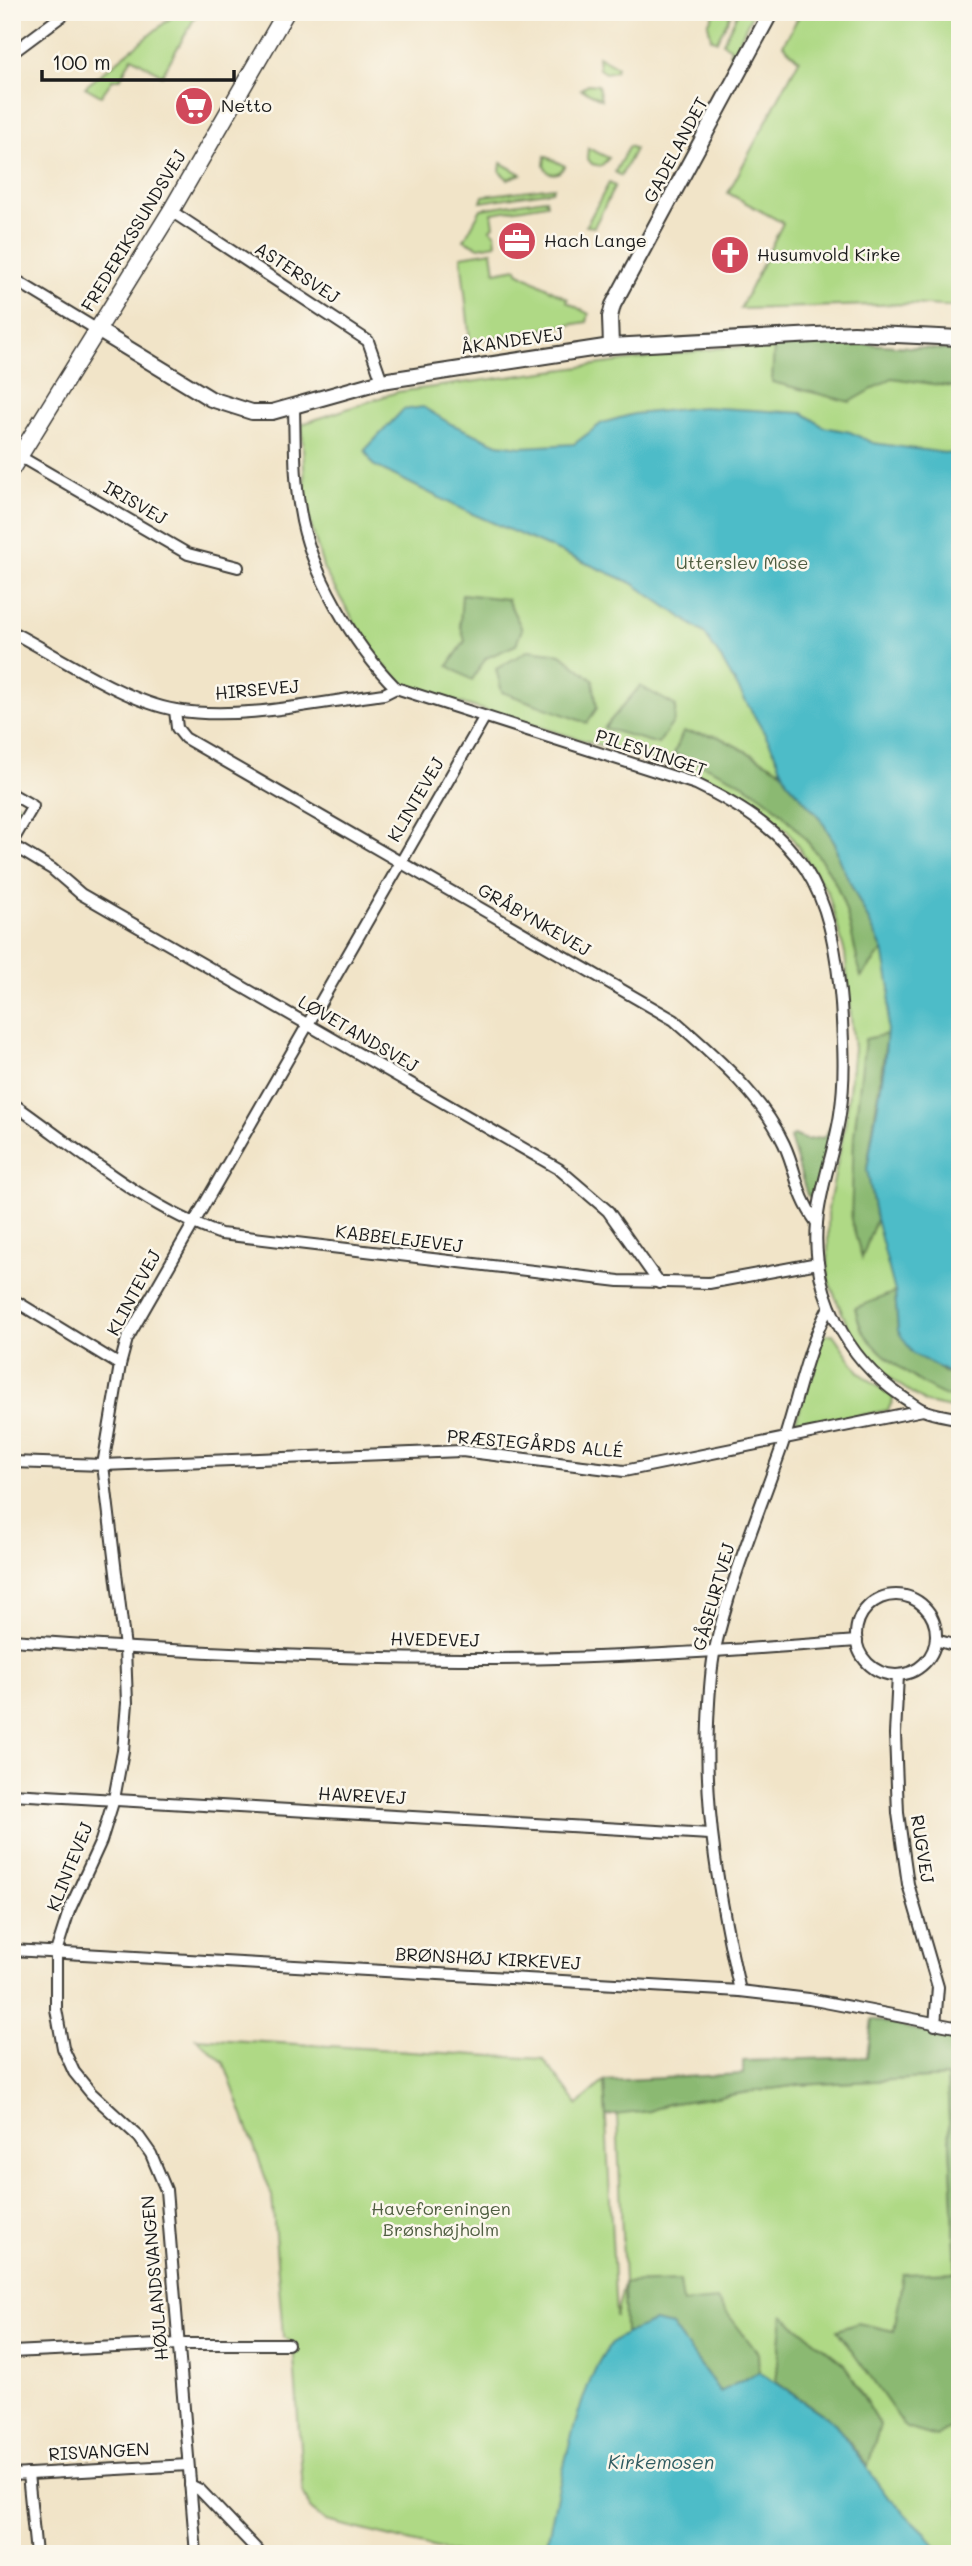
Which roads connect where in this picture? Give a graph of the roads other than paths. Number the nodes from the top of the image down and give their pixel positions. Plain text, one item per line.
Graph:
1 (66, 12) edge
2 (286, 12) edge
3 (771, 12) edge
4 (12, 53) edge
5 (171, 211) junction
6 (12, 278) edge
7 (96, 329) junction
8 (960, 338) edge
9 (611, 346) junction
10 (382, 381) junction
11 (294, 408) junction
12 (15, 459) edge
13 (238, 567) dead end
14 (12, 632) edge
15 (396, 688) junction
16 (175, 710) junction
17 (484, 718) junction
18 (12, 794) edge
19 (12, 843) edge
20 (400, 863) junction
21 (306, 1024) junction
22 (12, 1103) edge
23 (817, 1223) junction
24 (192, 1224) junction
25 (818, 1263) junction
26 (659, 1283) junction
27 (12, 1299) edge
28 (829, 1307) junction
29 (120, 1365) junction
30 (923, 1410) junction
31 (960, 1419) edge
32 (784, 1439) junction
33 (12, 1462) edge
34 (103, 1465) junction
35 (12, 1640) edge
36 (936, 1640) junction
37 (857, 1641) junction
38 (960, 1647) edge
39 (125, 1648) junction
40 (714, 1651) junction
41 (898, 1675) junction
42 (12, 1794) edge
43 (114, 1799) junction
44 (710, 1834) junction
45 (12, 1950) edge
46 (56, 1952) junction
47 (740, 1991) junction
48 (935, 2025) junction
49 (960, 2028) edge
50 (179, 2344) junction
51 (288, 2344) dead end
52 (12, 2352) edge
53 (188, 2465) junction
54 (27, 2474) junction
55 (12, 2475) edge
56 (190, 2485) junction
57 (36, 2554) edge
58 (196, 2554) edge
59 (261, 2554) edge

1 - 4 street
2 - 5 main road, FREDERIKSSUNDSVEJ
3 - 9 street, GADELANDET
5 - 7 main road, FREDERIKSSUNDSVEJ
5 - 10 street, ASTERSVEJ
6 - 7 street
7 - 11 street, ÅKANDEVEJ
7 - 12 main road, FREDERIKSSUNDSVEJ
8 - 9 street, ÅKANDEVEJ
9 - 10 street, ÅKANDEVEJ
10 - 11 street, ÅKANDEVEJ
11 - 15 street, PILESVINGET
12 - 13 street, IRISVEJ
14 - 16 street, HIRSEVEJ
15 - 16 street, HIRSEVEJ
15 - 17 street, PILESVINGET
16 - 20 street, GRÅBYNKEVEJ
17 - 20 street, KLINTEVEJ
17 - 23 street, PILESVINGET
18 - 19 street, LØVETANDSVEJ
19 - 21 street, LØVETANDSVEJ
20 - 21 street, KLINTEVEJ
20 - 23 street, GRÅBYNKEVEJ
21 - 24 street, KLINTEVEJ
21 - 26 street, LØVETANDSVEJ
22 - 24 street, KABBELEJEVEJ
23 - 25 street, PILESVINGET
24 - 26 street, KABBELEJEVEJ
24 - 29 street, KLINTEVEJ
25 - 26 street, KABBELEJEVEJ
25 - 28 street, PILESVINGET
27 - 29 street
28 - 30 street, PILESVINGET
28 - 32 street, GÅSEURTVEJ
29 - 34 street, KLINTEVEJ
30 - 31 street, PILESVINGET
30 - 32 street, PRÆSTEGÅRDS ALLÉ
32 - 34 street, PRÆSTEGÅRDS ALLÉ
32 - 40 street, GÅSEURTVEJ
33 - 34 street, PRÆSTEGÅRDS ALLÉ
34 - 39 street, KLINTEVEJ
35 - 39 street, HVEDEVEJ
36 - 37 street
36 - 38 street
36 - 41 street
37 - 40 street, HVEDEVEJ
37 - 41 street
39 - 40 street, HVEDEVEJ
39 - 43 street, KLINTEVEJ
40 - 44 street, GÅSEURTVEJ
41 - 48 street, RUGVEJ
42 - 43 street, HAVREVEJ
43 - 44 street, HAVREVEJ
43 - 46 street, KLINTEVEJ
44 - 47 street, GÅSEURTVEJ
45 - 46 street, BRØNSHØJ KIRKEVEJ
46 - 47 street, BRØNSHØJ KIRKEVEJ
46 - 50 street, HØJLANDSVANGEN
47 - 48 street, BRØNSHØJ KIRKEVEJ
48 - 49 street, BRØNSHØJ KIRKEVEJ
50 - 51 street
50 - 52 street
50 - 53 street, HØJLANDSVANGEN
53 - 54 street, RISVANGEN
53 - 56 street, HØJLANDSVANGEN
54 - 55 street, RISVANGEN
54 - 57 street
56 - 58 street, HØJLANDSVANGEN
56 - 59 street

